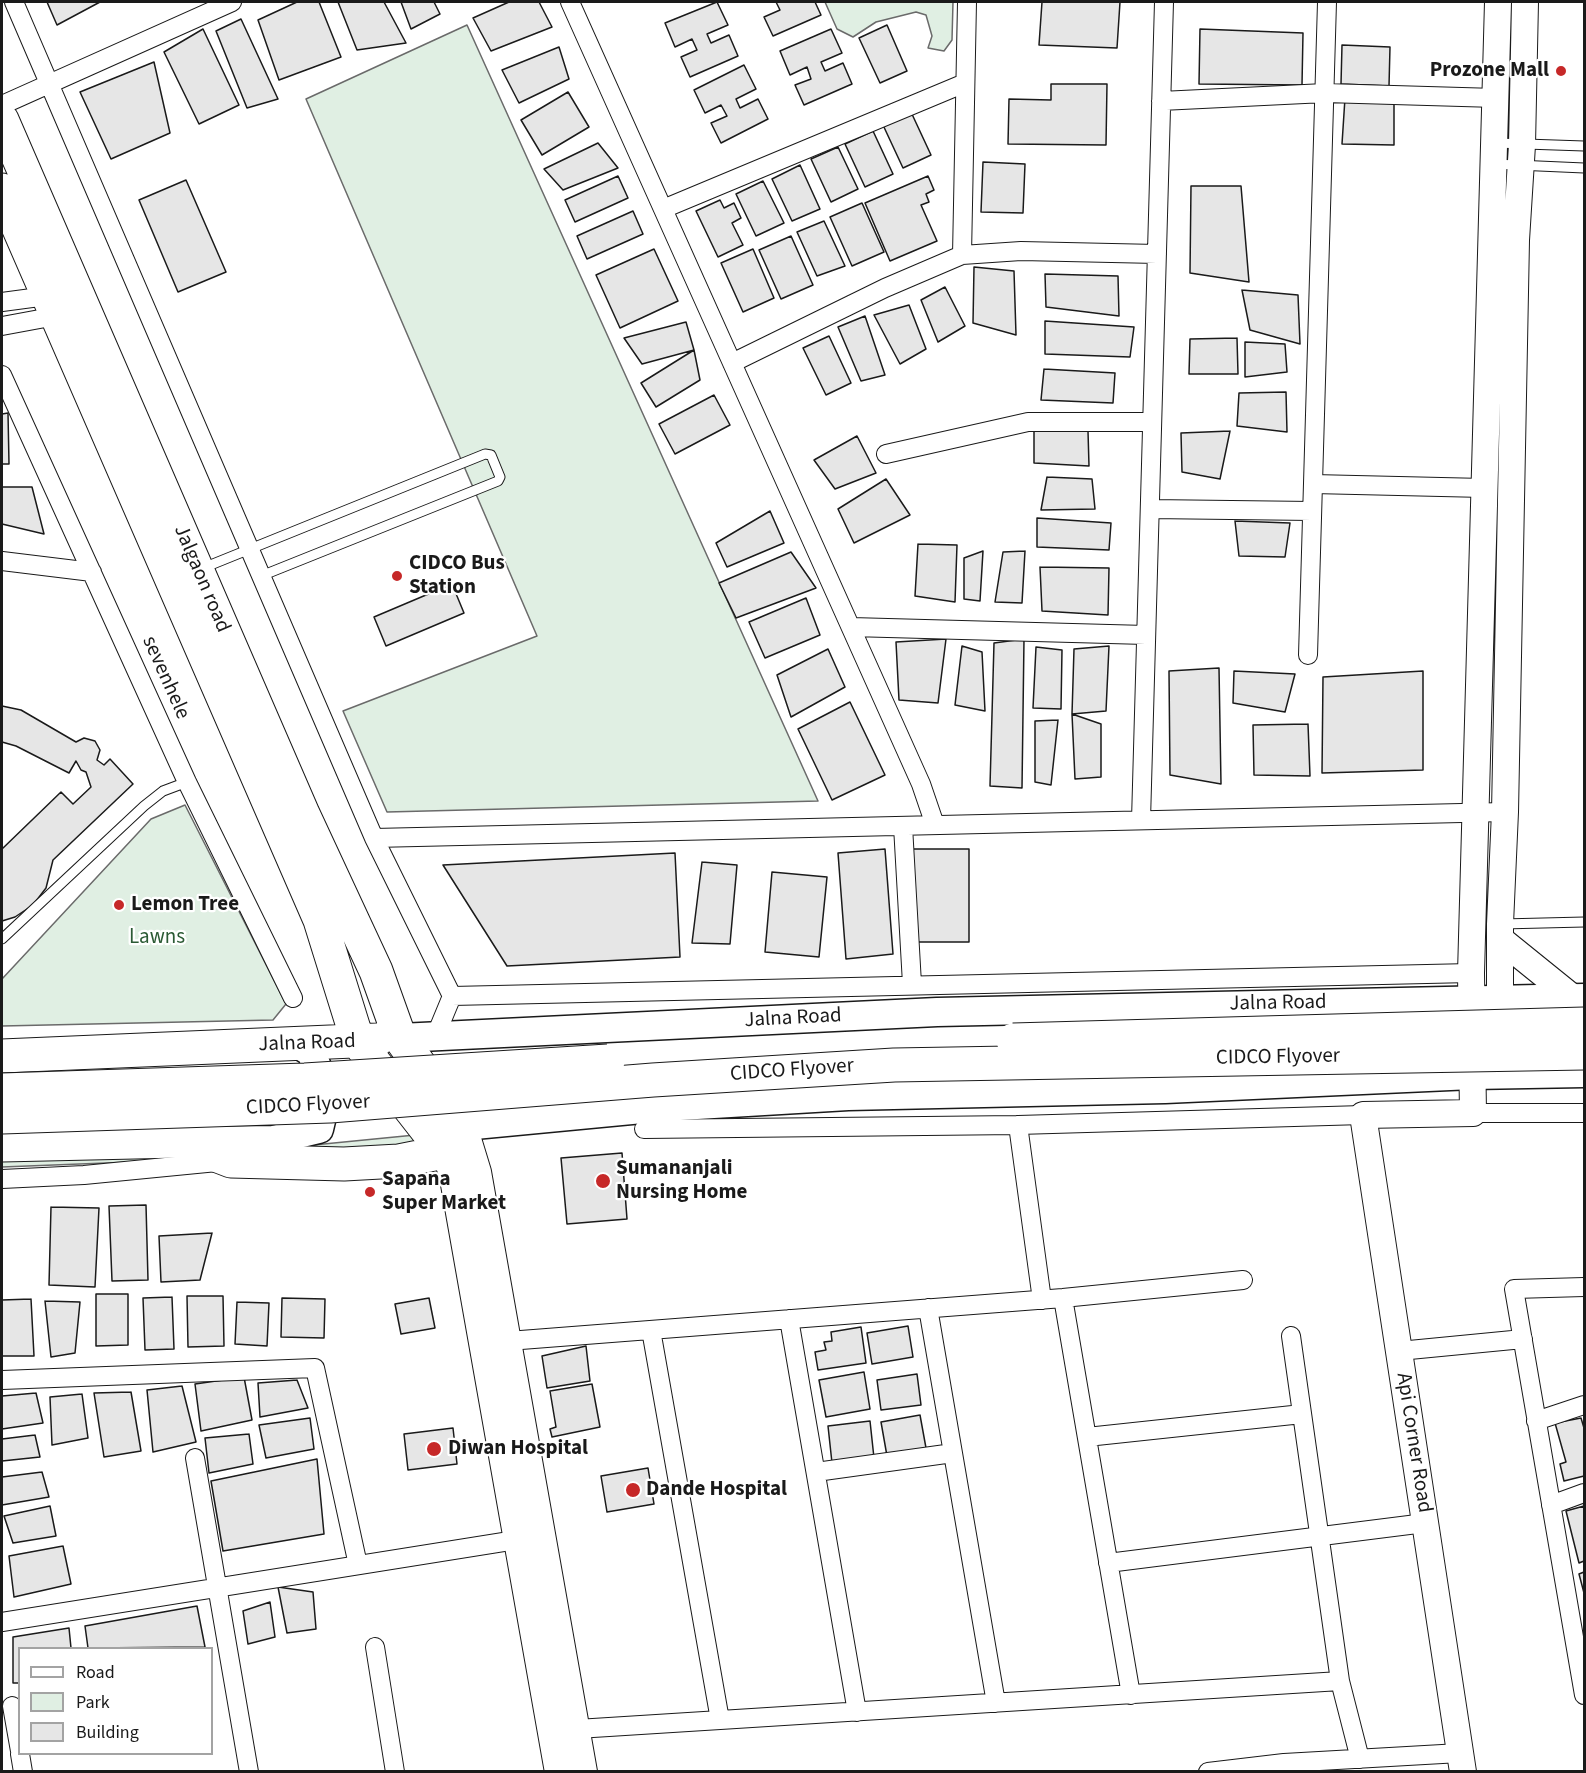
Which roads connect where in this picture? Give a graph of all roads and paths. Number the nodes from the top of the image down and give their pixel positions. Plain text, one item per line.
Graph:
1 (14, 2) edge
2 (231, 2) edge
3 (570, 2) edge
4 (967, 2) edge
5 (1164, 2) edge
6 (1327, 2) edge
7 (1498, 2) edge
8 (1525, 2) edge
9 (965, 83) junction
10 (50, 84) junction
11 (1325, 93) junction
12 (1496, 98) junction
13 (1161, 101) junction
14 (2, 105) edge
15 (2, 120) edge
16 (1584, 146) edge
17 (1494, 154) junction
18 (1521, 155) junction
19 (1584, 168) edge
20 (2, 190) edge
21 (663, 209) junction
22 (1157, 254) junction
23 (962, 255) junction
24 (2, 302) edge
25 (52, 306) junction
26 (2, 326) edge
27 (732, 363) junction
28 (2, 375) edge
29 (1152, 422) junction
30 (886, 454) dead end
31 (1312, 484) junction
32 (1484, 488) junction
33 (1150, 509) junction
34 (1312, 511) junction
35 (249, 548) junction
36 (2, 561) edge
37 (92, 572) junction
38 (184, 575) junction
39 (261, 576) junction
40 (851, 627) junction
41 (1146, 635) junction
42 (1308, 655) dead end
43 (187, 782) junction
44 (1505, 812) junction
45 (1475, 813) junction
46 (1141, 820) junction
47 (935, 825) junction
48 (903, 826) junction
49 (374, 838) junction
50 (1584, 922) edge
51 (1500, 932) junction
52 (2, 939) edge
53 (912, 984) junction
54 (1471, 986) junction
55 (452, 996) junction
56 (293, 998) dead end
57 (1500, 1000) junction
58 (1581, 1007) edge
59 (435, 1037) junction
60 (400, 1038) junction
61 (358, 1042) junction
62 (298, 1044) junction
63 (1584, 1053) edge
64 (2, 1056) edge
65 (1584, 1073) edge
66 (1472, 1075) junction
67 (1500, 1075) junction
68 (2, 1090) edge
69 (1473, 1113) junction
70 (1584, 1113) edge
71 (1363, 1115) junction
72 (2, 1117) edge
73 (1018, 1125) junction
74 (464, 1126) junction
75 (644, 1129) dead end
76 (179, 1141) junction
77 (2, 1145) edge
78 (444, 1152) junction
79 (231, 1161) junction
80 (2, 1179) edge
81 (1244, 1280) dead end
82 (1584, 1287) edge
83 (1063, 1298) junction
84 (1042, 1299) junction
85 (928, 1308) junction
86 (789, 1319) junction
87 (651, 1330) junction
88 (1291, 1336) dead end
89 (1523, 1339) junction
90 (508, 1341) junction
91 (1399, 1351) junction
92 (2, 1380) edge
93 (1584, 1405) edge
94 (1302, 1414) junction
95 (1536, 1420) junction
96 (1087, 1437) junction
97 (953, 1453) junction
98 (195, 1458) dead end
99 (816, 1472) junction
100 (1584, 1493) edge
101 (1551, 1505) junction
102 (1425, 1523) junction
103 (1320, 1537) junction
104 (516, 1540) junction
105 (1108, 1563) junction
106 (358, 1565) junction
107 (216, 1588) junction
108 (2, 1622) edge
109 (375, 1647) dead end
110 (1582, 1668) edge
111 (1340, 1681) junction
112 (1131, 1695) junction
113 (1584, 1695) edge
114 (996, 1703) junction
115 (12, 1706) dead end
116 (857, 1712) junction
117 (720, 1720) junction
118 (577, 1730) junction
119 (18, 1740) edge
120 (20, 1755) edge
121 (1360, 1759) junction
122 (1461, 1762) edge
123 (1306, 1766) edge
124 (23, 1772) edge
125 (249, 1772) edge
126 (395, 1772) edge
127 (558, 1772) edge
128 (584, 1772) edge
129 (1208, 1772) edge

1 - 10 street
2 - 10 street
3 - 21 street
4 - 9 street
5 - 13 street
6 - 11 street
7 - 12 street
8 - 18 street
9 - 21 street
9 - 23 street
10 - 14 street
10 - 35 street
11 - 12 street
11 - 13 street
11 - 31 street
12 - 17 street
13 - 22 street
15 - 38 highway, Jalgaon road
16 - 18 lane
17 - 18 lane
17 - 18 lane
17 - 32 street
18 - 19 lane
18 - 44 street
20 - 25 highway, Jalgaon road
21 - 27 street
22 - 23 street
22 - 29 street
23 - 27 street
24 - 25 street
25 - 26 street
25 - 38 highway, Jalgaon road
27 - 40 street
28 - 37 street, sevenhele
29 - 30 street
29 - 33 street
31 - 32 street
31 - 34 street
32 - 45 street
33 - 34 street
33 - 41 street
34 - 42 street
35 - 38 lane
35 - 39 street
35 - 39 lane
36 - 37 street
37 - 43 street, sevenhele
38 - 60 highway, Jalgaon road
38 - 61 highway, Jalgaon road
39 - 49 street
40 - 41 street
40 - 47 street
41 - 46 street
43 - 52 lane
43 - 56 street, sevenhele
44 - 45 street
44 - 51 street
45 - 46 street
45 - 54 street
46 - 47 street
47 - 48 street
48 - 49 street
48 - 53 street
49 - 55 street
50 - 51 lane
51 - 57 street
51 - 58 street
53 - 54 street
53 - 55 street
54 - 57 main road, Jalna Road
54 - 59 main road, Jalna Road
54 - 66 street
55 - 59 street
57 - 58 main road, Jalna Road
57 - 67 street
58 - 68 highway, CIDCO Flyover, bridge
59 - 60 main road, Jalna Road
60 - 61 highway, Jalna Road
60 - 74 highway, Jalgaon road
61 - 62 highway, Jalna Road
61 - 78 highway
62 - 64 highway, Jalna Road
62 - 76 main road
63 - 72 highway, CIDCO Flyover, bridge
65 - 67 main road
66 - 67 main road
66 - 69 street
66 - 74 main road
69 - 70 street
69 - 71 street
71 - 73 street
71 - 91 street, Api Corner Road
73 - 75 street
73 - 84 street
74 - 78 highway
74 - 90 street
76 - 77 highway
76 - 79 highway
78 - 79 highway
78 - 104 street
79 - 80 street
81 - 83 street
82 - 89 street
83 - 84 street
83 - 96 street
84 - 85 street
85 - 86 street
85 - 97 street
86 - 87 street
86 - 99 street
87 - 90 street
87 - 117 street
88 - 94 street
89 - 91 street
89 - 95 street
90 - 118 street
91 - 102 street, Api Corner Road
92 - 106 street
93 - 95 street
94 - 96 street
94 - 103 street
95 - 101 street
96 - 105 street
97 - 99 street
97 - 114 street
98 - 107 street
99 - 116 street
100 - 101 street
101 - 110 street
102 - 103 street
102 - 122 street, Api Corner Road
103 - 105 street
103 - 111 street
104 - 106 street
104 - 127 street
105 - 112 street
106 - 107 street
107 - 108 street
107 - 125 street
109 - 126 street
110 - 113 street
111 - 112 street
111 - 121 street
112 - 114 street
114 - 116 street
115 - 119 street
116 - 117 street
117 - 118 street
118 - 128 street
120 - 124 street
121 - 122 street
121 - 123 street
123 - 129 street

